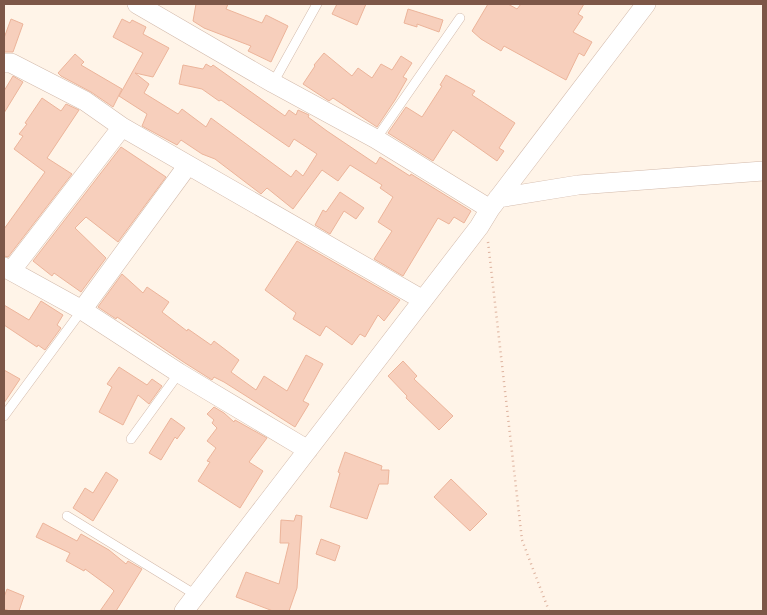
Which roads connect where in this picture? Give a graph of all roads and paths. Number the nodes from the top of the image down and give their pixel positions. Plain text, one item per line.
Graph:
1 (137, 4) edge
2 (317, 4) edge
3 (646, 4) edge
4 (460, 18) dead end
5 (4, 63) edge
6 (273, 83) junction
7 (122, 127) junction
8 (376, 139) junction
9 (188, 165) junction
10 (763, 171) edge
11 (494, 203) junction
12 (479, 226) junction
13 (8, 269) edge
14 (423, 300) junction
15 (82, 310) junction
16 (180, 373) junction
17 (4, 416) edge
18 (131, 439) dead end
19 (308, 450) junction
20 (67, 516) dead end
21 (196, 595) junction
22 (184, 611) edge
23 (549, 611) edge

1 - 6 street
2 - 6 lane
3 - 11 street
4 - 8 lane
5 - 7 street
6 - 8 street
7 - 9 street
7 - 13 street
8 - 11 street
9 - 14 street
9 - 15 street
10 - 11 street
11 - 12 street
12 - 14 street
12 - 23 path
13 - 15 street
14 - 19 street
15 - 16 street
15 - 17 lane
16 - 18 lane
16 - 19 street
19 - 21 street
20 - 21 lane
21 - 22 street

